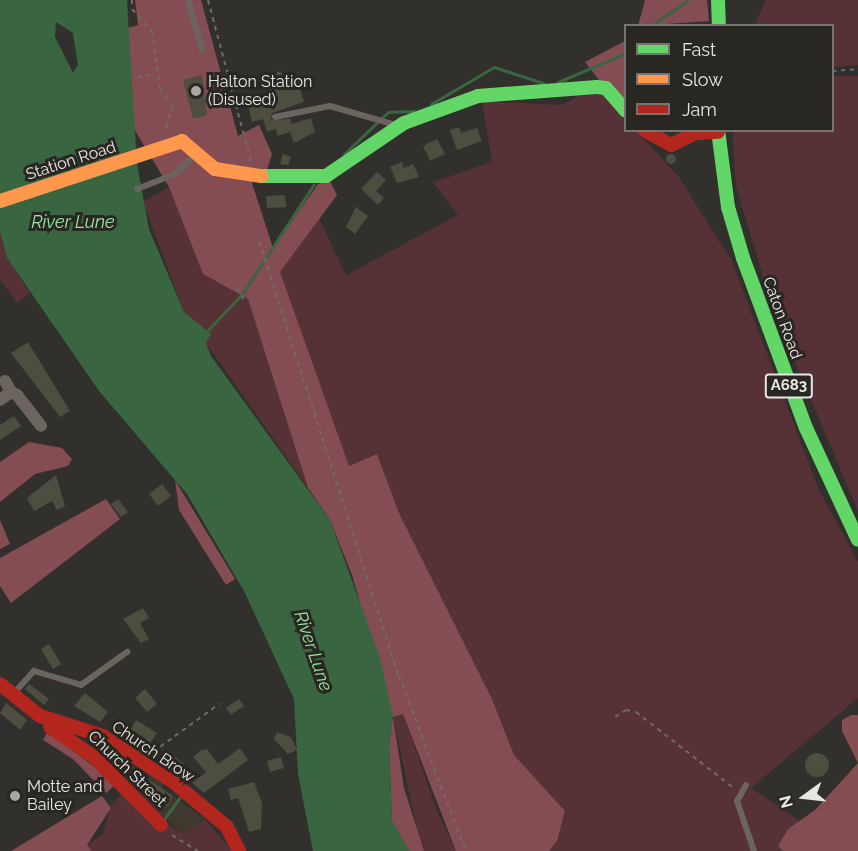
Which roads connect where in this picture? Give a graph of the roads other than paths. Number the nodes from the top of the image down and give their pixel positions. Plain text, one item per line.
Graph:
1 (188, 0) edge
2 (718, 0) edge
3 (718, 24) edge
4 (202, 50) dead end
5 (624, 109) edge
6 (275, 117) dead end
7 (395, 124) junction
8 (648, 132) edge
9 (707, 132) edge
10 (718, 132) edge
11 (198, 152) junction
12 (137, 189) dead end
13 (0, 201) edge
14 (0, 400) edge
15 (40, 426) dead end
16 (858, 540) edge
17 (127, 652) dead end
18 (0, 684) edge
19 (12, 696) junction
20 (40, 716) junction
21 (746, 785) dead end
22 (161, 825) road end
23 (239, 851) edge
24 (754, 851) edge

1 - 4 lane
2 - 3 main road
5 - 7 main road
6 - 7 lane
7 - 11 main road
8 - 9 main road
10 - 16 main road, Caton Road / A683
11 - 12 lane
11 - 13 main road, Station Road
14 - 15 street
17 - 19 lane
18 - 19 main road, Church Brow
19 - 20 main road, Church Brow
20 - 22 main road, Church Street
20 - 23 main road, Church Brow
21 - 24 lane

